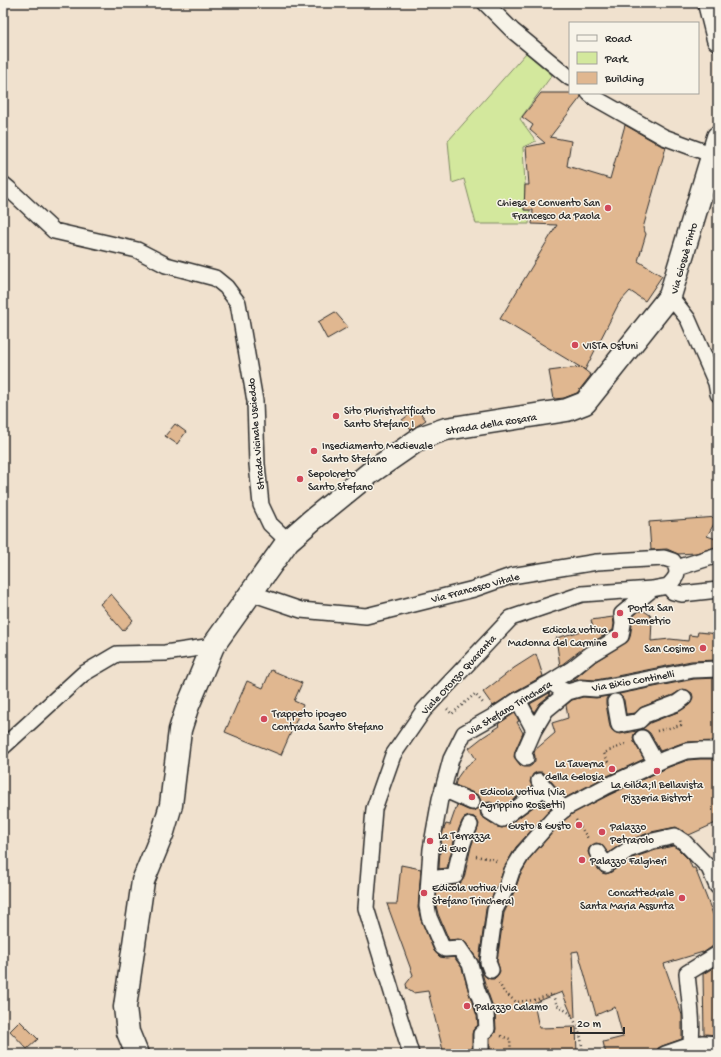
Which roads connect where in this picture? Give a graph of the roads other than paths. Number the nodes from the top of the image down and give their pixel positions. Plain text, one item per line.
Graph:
1 (485, 3) edge
2 (709, 3) edge
3 (718, 39) edge
4 (569, 77) edge
5 (589, 94) edge
6 (715, 146) edge
7 (3, 184) edge
8 (670, 296) junction
9 (718, 394) edge
10 (288, 542) junction
11 (718, 555) edge
12 (677, 568) junction
13 (668, 586) junction
14 (652, 589) junction
15 (718, 590) edge
16 (251, 593) junction
17 (213, 646) junction
18 (718, 669) edge
19 (551, 682) junction
20 (568, 692) junction
21 (684, 698) dead end
22 (518, 700) junction
23 (615, 702) dead end
24 (534, 730) junction
25 (642, 738) dead end
26 (3, 747) edge
27 (718, 750) edge
28 (526, 758) dead end
29 (656, 764) junction
30 (443, 789) junction
31 (472, 802) dead end
32 (566, 808) junction
33 (489, 811) dead end
34 (470, 825) dead end
35 (597, 852) road end
36 (428, 879) junction
37 (717, 886) dead end
38 (718, 954) edge
39 (491, 970) road end
40 (718, 1044) edge
41 (690, 1049) edge
42 (137, 1054) edge
43 (412, 1054) edge
44 (481, 1054) edge
45 (665, 1054) edge

1 - 4 street
2 - 3 street
5 - 6 street
6 - 8 street, Via Giosuè Pinto
7 - 10 street, Strada Vicinale Uscieddo
8 - 9 street, Via Giosuè Pinto
8 - 10 street, Strada della Rosara
10 - 16 street, Strada della Rosara
11 - 12 street
12 - 13 street
12 - 16 street, Via Francesco Vitale
13 - 14 street, Viale Oronzo Quaranta
13 - 15 street
14 - 19 street, Via Stefano Trinchera
14 - 43 street, Viale Oronzo Quaranta
16 - 17 street, Strada della Rosara
17 - 26 street
17 - 42 street, Strada della Rosara
18 - 20 street, Via Bixio Continelli
19 - 20 street
19 - 22 street, Via Stefano Trinchera
20 - 24 street
21 - 23 street
22 - 24 street
22 - 30 street, Via Stefano Trinchera
24 - 28 street
25 - 29 street
27 - 29 street
29 - 32 street
30 - 31 street
30 - 36 street, Via Stefano Trinchera
32 - 33 street
32 - 39 street
34 - 36 street
35 - 37 street
36 - 44 street, Via Stefano Trinchera
38 - 41 street
40 - 41 street
41 - 45 street

